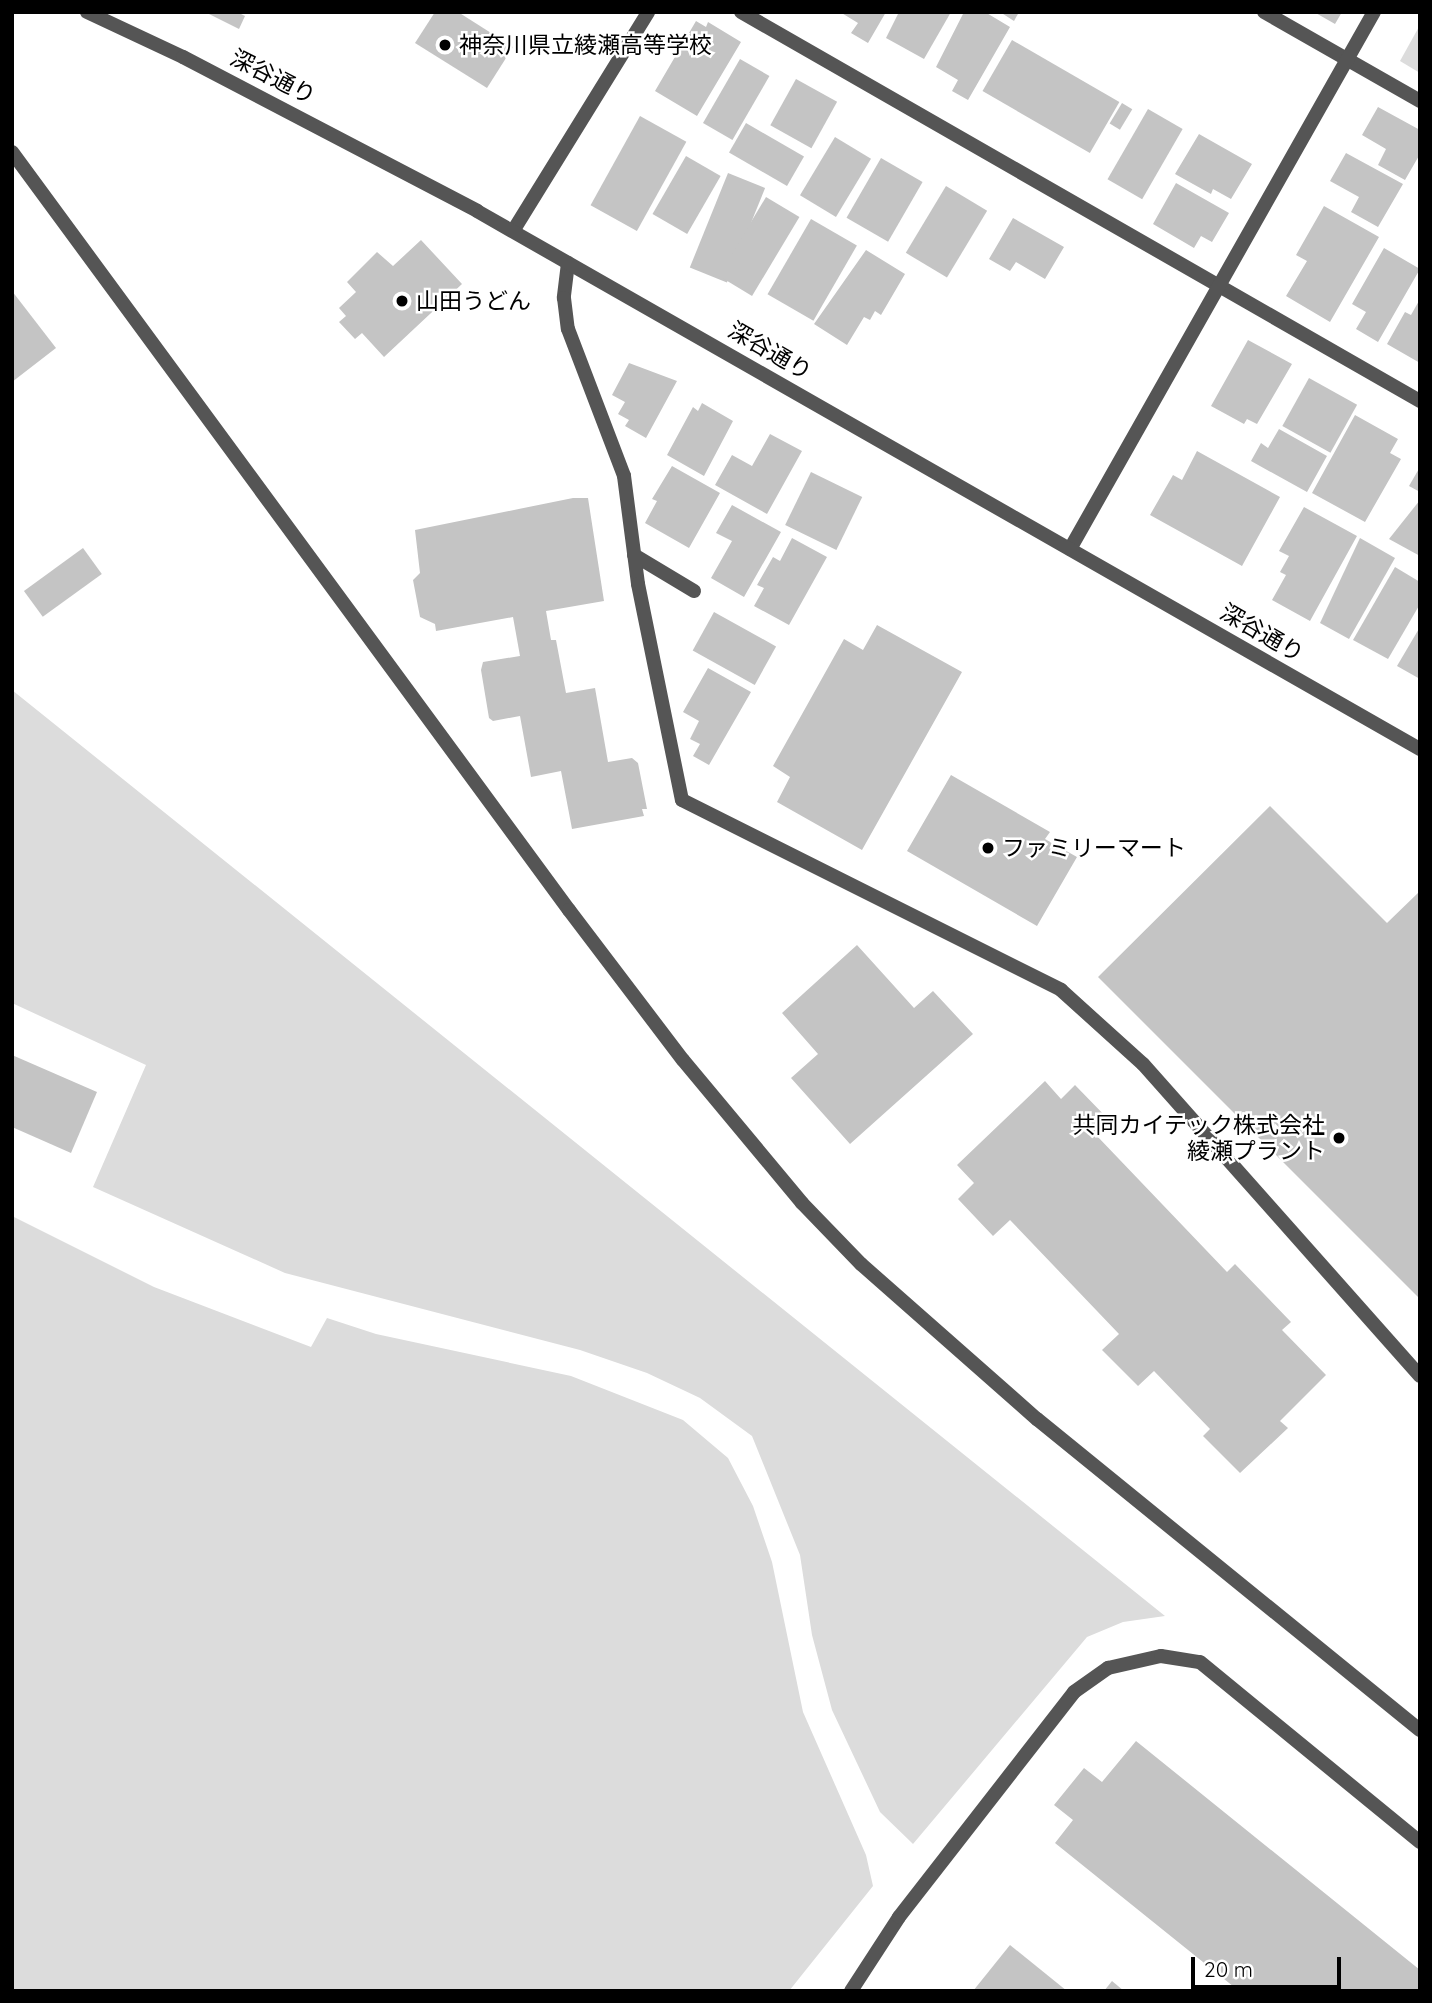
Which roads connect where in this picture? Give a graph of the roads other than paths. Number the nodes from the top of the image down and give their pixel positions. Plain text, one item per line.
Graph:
1 (87, 12) edge
2 (648, 12) edge
3 (741, 12) edge
4 (1264, 12) edge
5 (1374, 12) edge
6 (1346, 59) junction
7 (1420, 101) edge
8 (12, 152) edge
9 (513, 231) junction
10 (568, 263) junction
11 (1219, 286) junction
12 (1420, 401) edge
13 (1070, 549) junction
14 (635, 555) junction
15 (694, 591) dead end
16 (1420, 749) edge
17 (1420, 1376) edge
18 (1420, 1730) edge
19 (1420, 1842) edge
20 (851, 1991) edge

1 - 9 street, 深谷通り
2 - 9 street
3 - 11 street
4 - 6 street
5 - 6 street
6 - 7 street
6 - 11 street
8 - 18 street
9 - 10 street, 深谷通り
10 - 13 street, 深谷通り
10 - 14 street
11 - 12 street
11 - 13 street
13 - 16 street, 深谷通り
14 - 15 street
14 - 17 street
19 - 20 street

